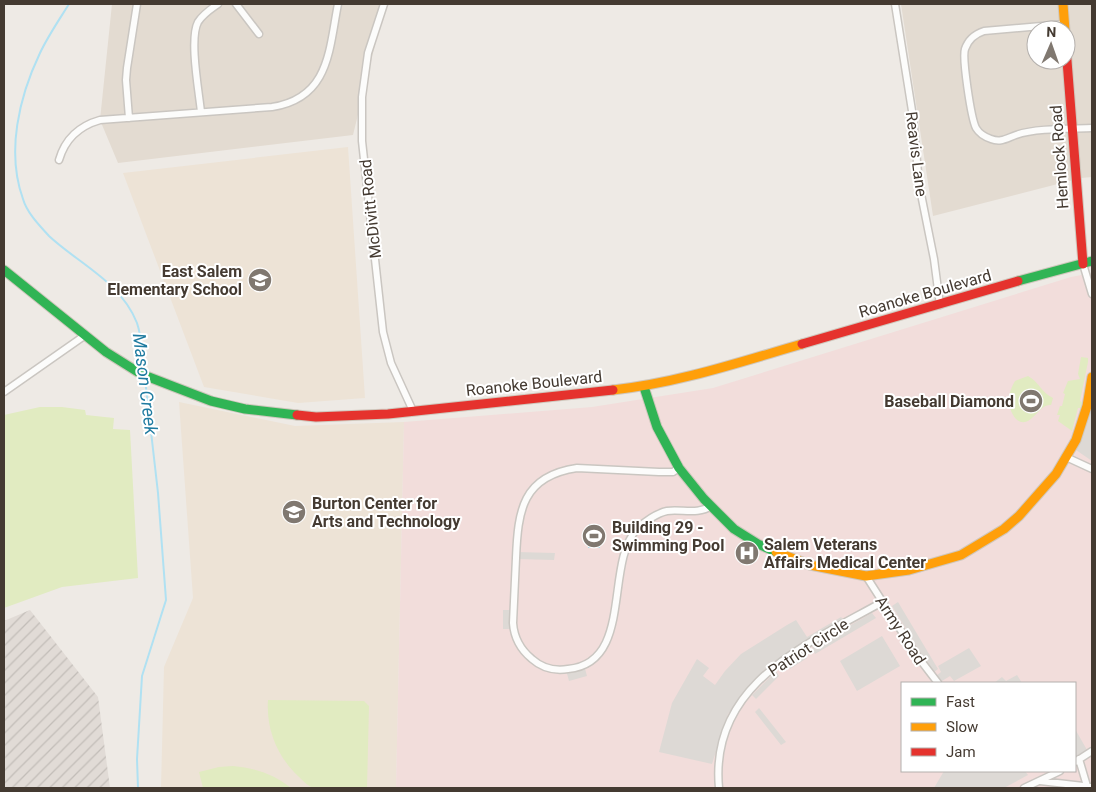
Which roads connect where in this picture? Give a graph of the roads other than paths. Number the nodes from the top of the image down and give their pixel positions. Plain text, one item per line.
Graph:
1 (137, 4) edge
2 (218, 4) edge
3 (236, 4) edge
4 (338, 4) edge
5 (384, 4) edge
6 (894, 4) edge
7 (1063, 4) edge
8 (1064, 20) edge
9 (1026, 29) edge
10 (259, 34) dead end
11 (1068, 70) edge
12 (201, 112) junction
13 (129, 118) junction
14 (1092, 128) edge
15 (1072, 129) junction
16 (59, 160) dead end
17 (1088, 263) edge
18 (4, 270) edge
19 (1092, 294) edge
20 (940, 304) junction
21 (84, 336) junction
22 (1092, 377) edge
23 (644, 387) junction
24 (4, 392) edge
25 (413, 411) junction
26 (1066, 457) junction
27 (679, 468) junction
28 (1092, 469) edge
29 (711, 506) junction
30 (866, 576) junction
31 (884, 601) junction
32 (937, 682) edge
33 (1092, 751) edge
34 (1077, 761) edge
35 (1058, 772) edge
36 (1040, 781) junction
37 (1090, 787) edge
38 (719, 788) edge
39 (1024, 788) edge

1 - 13 street
2 - 12 street
3 - 10 street
4 - 12 street
5 - 25 street, McDivitt Road
6 - 20 street, Reavis Lane
7 - 8 main road
9 - 15 street
11 - 15 main road, Hemlock Road
12 - 13 street
13 - 16 street
14 - 15 street
15 - 17 main road, Hemlock Road
17 - 19 street
17 - 20 main road, Roanoke Boulevard
18 - 21 main road, Roanoke Boulevard
20 - 23 main road, Roanoke Boulevard
21 - 24 street
21 - 25 main road, Roanoke Boulevard
22 - 26 main road
23 - 25 main road, Roanoke Boulevard
23 - 27 main road
26 - 28 street
26 - 30 main road
27 - 29 main road
27 - 29 street
29 - 30 main road
30 - 31 street, Army Road
31 - 32 street, Army Road
31 - 38 street, Patriot Circle
33 - 34 street
34 - 37 street
35 - 36 street
36 - 37 street
36 - 39 street

